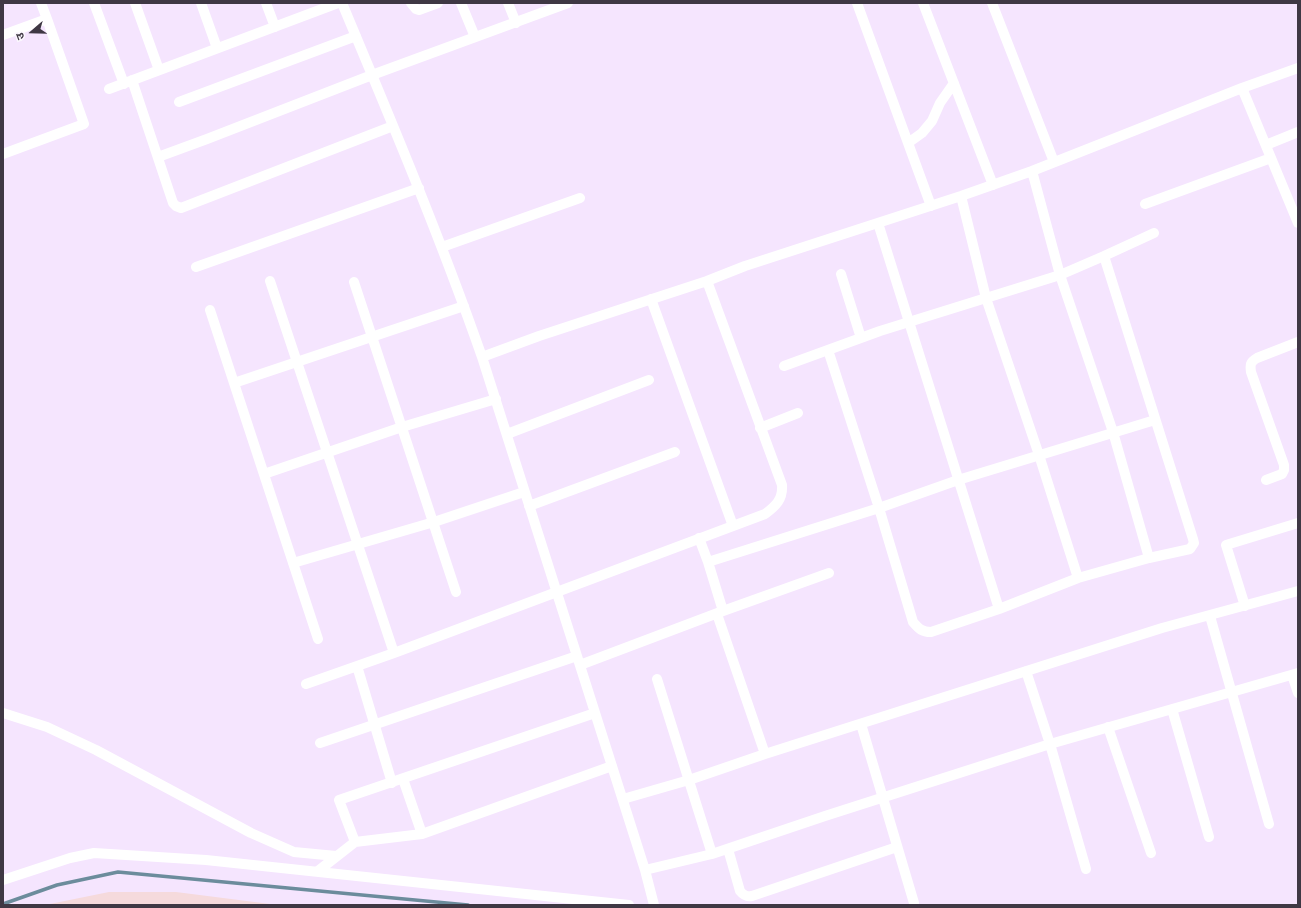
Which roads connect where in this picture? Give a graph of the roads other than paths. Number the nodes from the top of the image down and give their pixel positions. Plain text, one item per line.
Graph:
1 (41, 3) edge
2 (94, 3) edge
3 (135, 3) edge
4 (201, 3) edge
5 (266, 3) edge
6 (338, 3) edge
7 (342, 3) edge
8 (412, 3) edge
9 (438, 3) edge
10 (461, 3) edge
11 (508, 3) edge
12 (568, 3) edge
13 (857, 3) edge
14 (923, 3) edge
15 (992, 3) edge
16 (47, 19) junction
17 (516, 23) junction
18 (275, 27) junction
19 (3, 34) edge
20 (356, 36) junction
21 (474, 37) junction
22 (217, 48) junction
23 (1298, 68) edge
24 (159, 70) junction
25 (372, 75) junction
26 (128, 82) junction
27 (954, 83) junction
28 (1242, 88) junction
29 (109, 89) dead end
30 (179, 102) dead end
31 (393, 126) junction
32 (1298, 132) edge
33 (908, 143) junction
34 (1266, 145) junction
35 (3, 154) edge
36 (158, 157) junction
37 (1271, 158) junction
38 (1054, 162) junction
39 (1032, 171) junction
40 (993, 185) junction
41 (419, 188) junction
42 (961, 196) junction
43 (580, 198) dead end
44 (1145, 204) dead end
45 (931, 206) junction
46 (1297, 218) edge
47 (878, 223) junction
48 (1154, 233) dead end
49 (442, 247) junction
50 (1104, 256) junction
51 (196, 267) dead end
52 (841, 274) dead end
53 (1060, 275) junction
54 (270, 281) dead end
55 (707, 281) junction
56 (354, 282) dead end
57 (986, 298) junction
58 (651, 299) junction
59 (464, 306) junction
60 (210, 310) dead end
61 (910, 322) junction
62 (372, 337) junction
63 (861, 338) junction
64 (1298, 342) edge
65 (828, 350) junction
66 (482, 357) junction
67 (297, 362) junction
68 (784, 366) dead end
69 (649, 380) dead end
70 (234, 383) junction
71 (496, 399) junction
72 (798, 413) dead end
73 (1155, 420) junction
74 (402, 427) junction
75 (760, 428) junction
76 (1113, 432) junction
77 (507, 434) junction
78 (327, 452) junction
79 (675, 452) dead end
80 (1039, 455) junction
81 (264, 474) junction
82 (958, 480) junction
83 (1266, 480) dead end
84 (524, 492) junction
85 (529, 506) junction
86 (879, 508) junction
87 (434, 522) junction
88 (1298, 523) edge
89 (733, 526) junction
90 (698, 538) junction
91 (358, 545) junction
92 (1149, 558) junction
93 (708, 562) junction
94 (293, 563) junction
95 (829, 574) dead end
96 (1078, 578) junction
97 (1298, 591) edge
98 (456, 592) dead end
99 (556, 592) junction
100 (1245, 606) junction
101 (999, 609) junction
102 (720, 612) junction
103 (1210, 616) junction
104 (318, 639) dead end
105 (394, 653) junction
106 (578, 660) junction
107 (358, 666) junction
108 (1026, 671) junction
109 (1295, 674) edge
110 (657, 679) dead end
111 (306, 684) dead end
112 (1232, 693) junction
113 (1298, 693) edge
114 (1172, 709) junction
115 (3, 713) edge
116 (595, 713) junction
117 (861, 724) junction
118 (375, 725) junction
119 (1108, 727) junction
120 (320, 744) dead end
121 (1050, 744) junction
122 (765, 754) junction
123 (612, 766) junction
124 (403, 779) junction
125 (689, 780) junction
126 (392, 783) junction
127 (883, 798) junction
128 (623, 799) junction
129 (1269, 824) dead end
130 (422, 834) junction
131 (1209, 837) dead end
132 (355, 842) junction
133 (897, 847) junction
134 (728, 849) junction
135 (1151, 853) dead end
136 (712, 854) junction
137 (336, 856) junction
138 (1086, 869) dead end
139 (645, 870) junction
140 (318, 871) junction
141 (3, 880) edge
142 (914, 903) dead end
143 (628, 905) edge
144 (654, 905) edge

1 - 16 street
2 - 26 street
3 - 24 street
4 - 22 street
5 - 18 street
6 - 18 street
7 - 20 street
8 - 9 street
10 - 21 street
11 - 17 street
12 - 17 street
13 - 33 street
14 - 27 street
15 - 38 street
16 - 19 street
16 - 35 street
17 - 21 street
18 - 22 street
20 - 25 street
20 - 30 street
21 - 25 street
22 - 24 street
23 - 28 street
24 - 26 street
25 - 31 street
25 - 36 street
26 - 29 street
26 - 36 street
27 - 33 street
27 - 40 street
28 - 34 street
28 - 38 street
31 - 36 street
31 - 41 street
32 - 34 street
33 - 45 street
34 - 37 street
37 - 44 street
37 - 46 street
38 - 39 street
39 - 40 street
39 - 53 street
40 - 42 street
41 - 49 street
41 - 51 street
42 - 45 street
42 - 57 street
43 - 49 street
45 - 47 street
47 - 55 street
47 - 61 street
48 - 50 street
49 - 59 street
50 - 53 street
50 - 73 street
52 - 63 street
53 - 57 street
53 - 76 street
54 - 67 street
55 - 58 street
55 - 75 street
56 - 62 street
57 - 61 street
57 - 80 street
58 - 66 street
58 - 89 street
59 - 62 street
59 - 66 street
60 - 70 street
61 - 63 street
61 - 82 street
62 - 67 street
62 - 74 street
63 - 65 street
64 - 83 street
65 - 68 street
65 - 86 street
66 - 71 street
67 - 70 street
67 - 78 street
69 - 77 street
70 - 81 street
71 - 74 street
71 - 77 street
72 - 75 street
73 - 76 street
73 - 92 street
74 - 78 street
74 - 87 street
75 - 89 street
76 - 80 street
76 - 92 street
77 - 84 street
78 - 81 street
78 - 91 street
79 - 85 street
80 - 82 street
80 - 96 street
81 - 94 street
82 - 86 street
82 - 101 street
84 - 85 street
84 - 87 street
85 - 99 street
86 - 93 street
86 - 101 street
87 - 91 street
87 - 98 street
88 - 100 street
89 - 90 street
90 - 93 street
90 - 99 street
91 - 94 street
91 - 105 street
92 - 96 street
93 - 102 street
94 - 104 street
95 - 102 street
96 - 101 street
97 - 100 street
99 - 105 street
99 - 106 street
100 - 103 street
102 - 106 street
102 - 122 street
103 - 108 street
103 - 112 street
105 - 107 street
106 - 116 street
106 - 118 street
107 - 111 street
107 - 118 street
108 - 117 street
108 - 121 street
109 - 112 street
109 - 113 street
110 - 125 street
112 - 114 street
112 - 129 street
114 - 119 street
114 - 131 street
115 - 137 street
116 - 123 street
116 - 124 street
117 - 122 street
117 - 127 street
118 - 120 street
118 - 126 street
119 - 121 street
119 - 135 street
121 - 127 street
121 - 138 street
122 - 125 street
123 - 128 street
123 - 130 street
124 - 126 street
124 - 130 street
125 - 128 street
125 - 136 street
126 - 132 street
127 - 133 street
127 - 134 street
128 - 139 street
130 - 132 street
132 - 137 street
133 - 134 street
133 - 142 street
134 - 136 street
136 - 139 street
137 - 140 street
139 - 144 street
140 - 141 street
140 - 143 street

